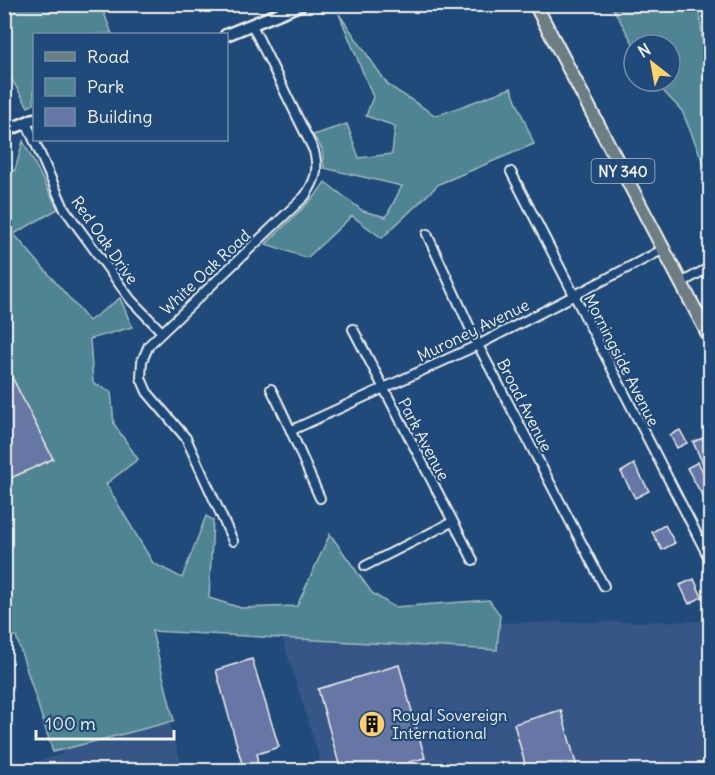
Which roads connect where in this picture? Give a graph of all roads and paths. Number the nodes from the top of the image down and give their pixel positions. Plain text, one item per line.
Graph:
1 (302, 4) edge
2 (535, 4) edge
3 (252, 25) junction
4 (228, 34) edge
5 (30, 120) edge
6 (4, 132) edge
7 (38, 141) edge
8 (512, 172) dead end
9 (427, 234) dead end
10 (664, 249) junction
11 (711, 267) edge
12 (681, 283) junction
13 (573, 296) junction
14 (353, 330) dead end
15 (161, 331) junction
16 (711, 338) edge
17 (478, 345) junction
18 (382, 388) junction
19 (272, 389) dead end
20 (292, 430) junction
21 (320, 498) dead end
22 (452, 522) junction
23 (232, 541) dead end
24 (473, 560) dead end
25 (711, 560) edge
26 (365, 566) dead end
27 (604, 586) dead end

1 - 3 street
2 - 10 main road, NY 340
3 - 4 street
3 - 15 street, White Oak Road
5 - 6 street
7 - 15 street, Red Oak Drive
8 - 13 street, Morningside Avenue
9 - 17 street, Broad Avenue
10 - 12 main road, NY 340
10 - 13 street, Muroney Avenue
11 - 12 street
12 - 16 main road, NY 340
13 - 17 street, Muroney Avenue
13 - 25 street, Morningside Avenue
14 - 18 street, Park Avenue
15 - 23 street, White Oak Road
17 - 18 street, Muroney Avenue
17 - 27 street, Broad Avenue
18 - 20 street, Muroney Avenue
18 - 22 street, Park Avenue
19 - 20 street
20 - 21 street
22 - 24 street, Park Avenue
22 - 26 street

